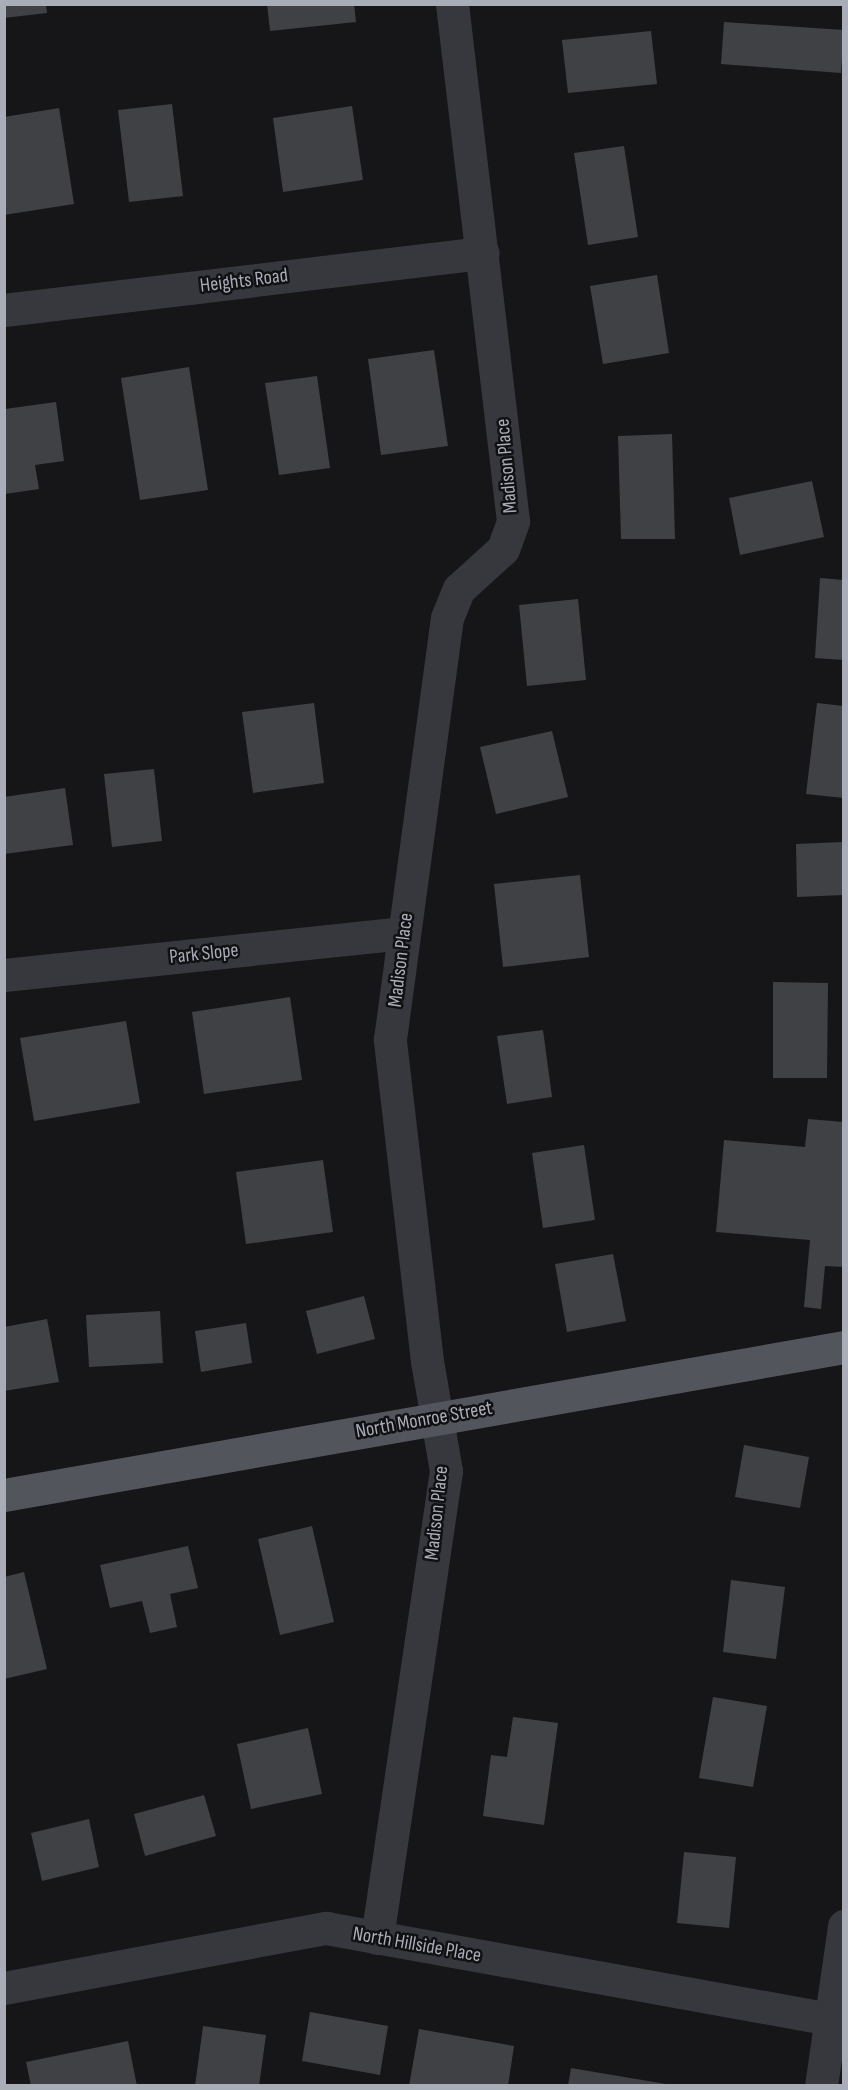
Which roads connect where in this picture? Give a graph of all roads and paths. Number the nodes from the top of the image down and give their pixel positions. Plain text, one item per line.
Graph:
1 (452, 4) edge
2 (483, 253) junction
3 (4, 310) edge
4 (404, 933) junction
5 (4, 975) edge
6 (843, 1347) edge
7 (437, 1418) junction
8 (4, 1495) edge
9 (843, 1926) edge
10 (377, 1938) junction
11 (4, 1988) edge
12 (834, 2025) edge
13 (821, 2085) edge

1 - 2 street, Madison Place
2 - 3 street, Heights Road
2 - 4 street, Madison Place
4 - 5 street, Park Slope
4 - 7 street, Madison Place
6 - 7 main road, North Monroe Street
7 - 8 main road, North Monroe Street
7 - 10 street, Madison Place
9 - 12 street
10 - 11 street, North Hillside Place
10 - 12 street, North Hillside Place
12 - 13 street

